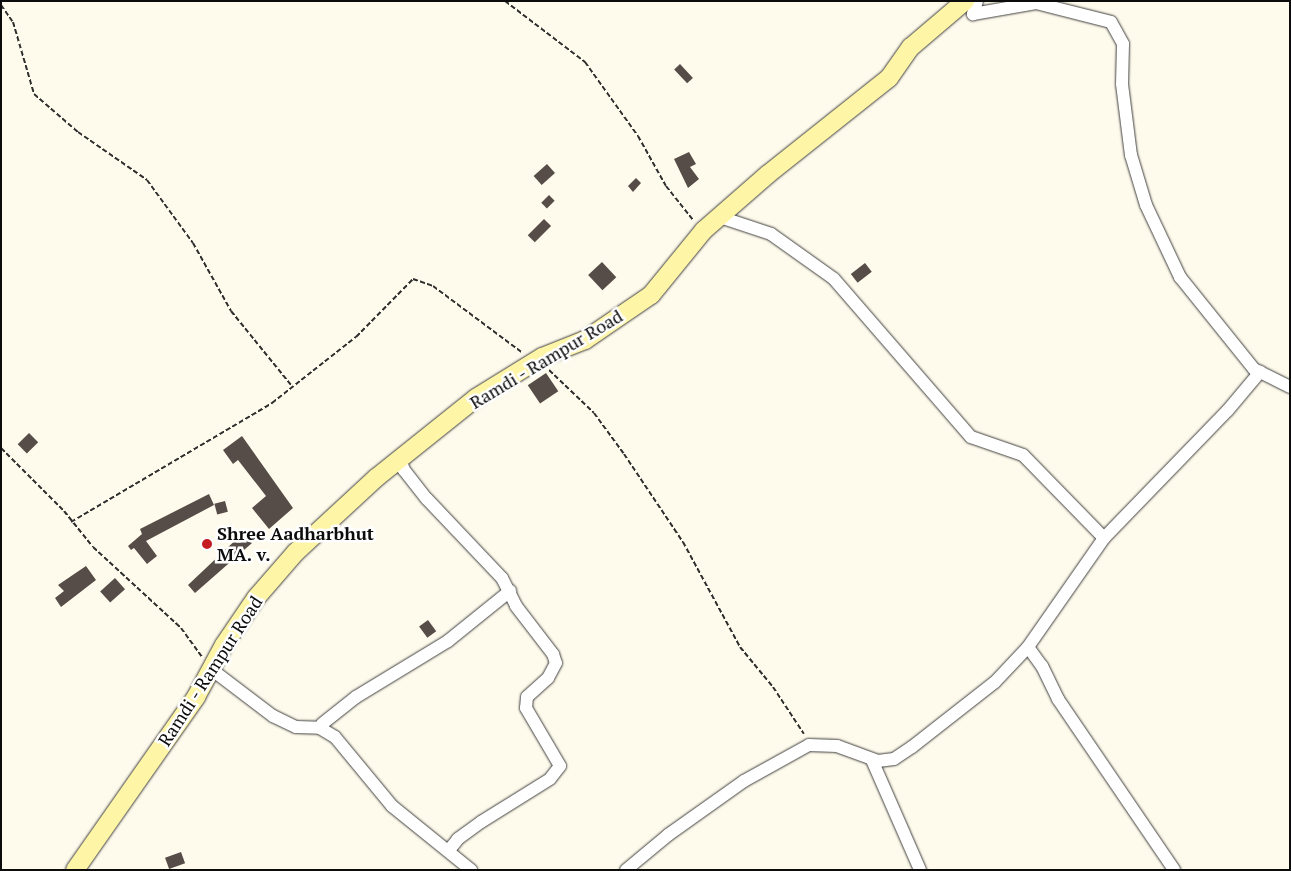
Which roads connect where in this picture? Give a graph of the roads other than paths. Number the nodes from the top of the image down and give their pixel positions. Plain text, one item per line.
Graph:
1 (965, 1) edge
2 (977, 1) edge
3 (720, 217) junction
4 (1260, 372) junction
5 (1290, 387) edge
6 (400, 458) junction
7 (1104, 538) junction
8 (510, 590) junction
9 (1028, 647) junction
10 (211, 669) junction
11 (322, 724) dead end
12 (872, 760) junction
13 (449, 850) junction
14 (76, 870) edge
15 (471, 870) edge
16 (626, 870) edge
17 (920, 870) edge
18 (1174, 870) edge

1 - 3 main road, Ramdi - Rampur Road
2 - 4 street
3 - 6 main road, Ramdi - Rampur Road
3 - 7 street
4 - 5 street
4 - 7 street
6 - 8 street
6 - 10 main road, Ramdi - Rampur Road
7 - 9 street
8 - 11 street
8 - 13 street
9 - 12 street
9 - 18 street
10 - 13 street
10 - 14 main road, Ramdi - Rampur Road
12 - 16 street
12 - 17 street
13 - 15 street

